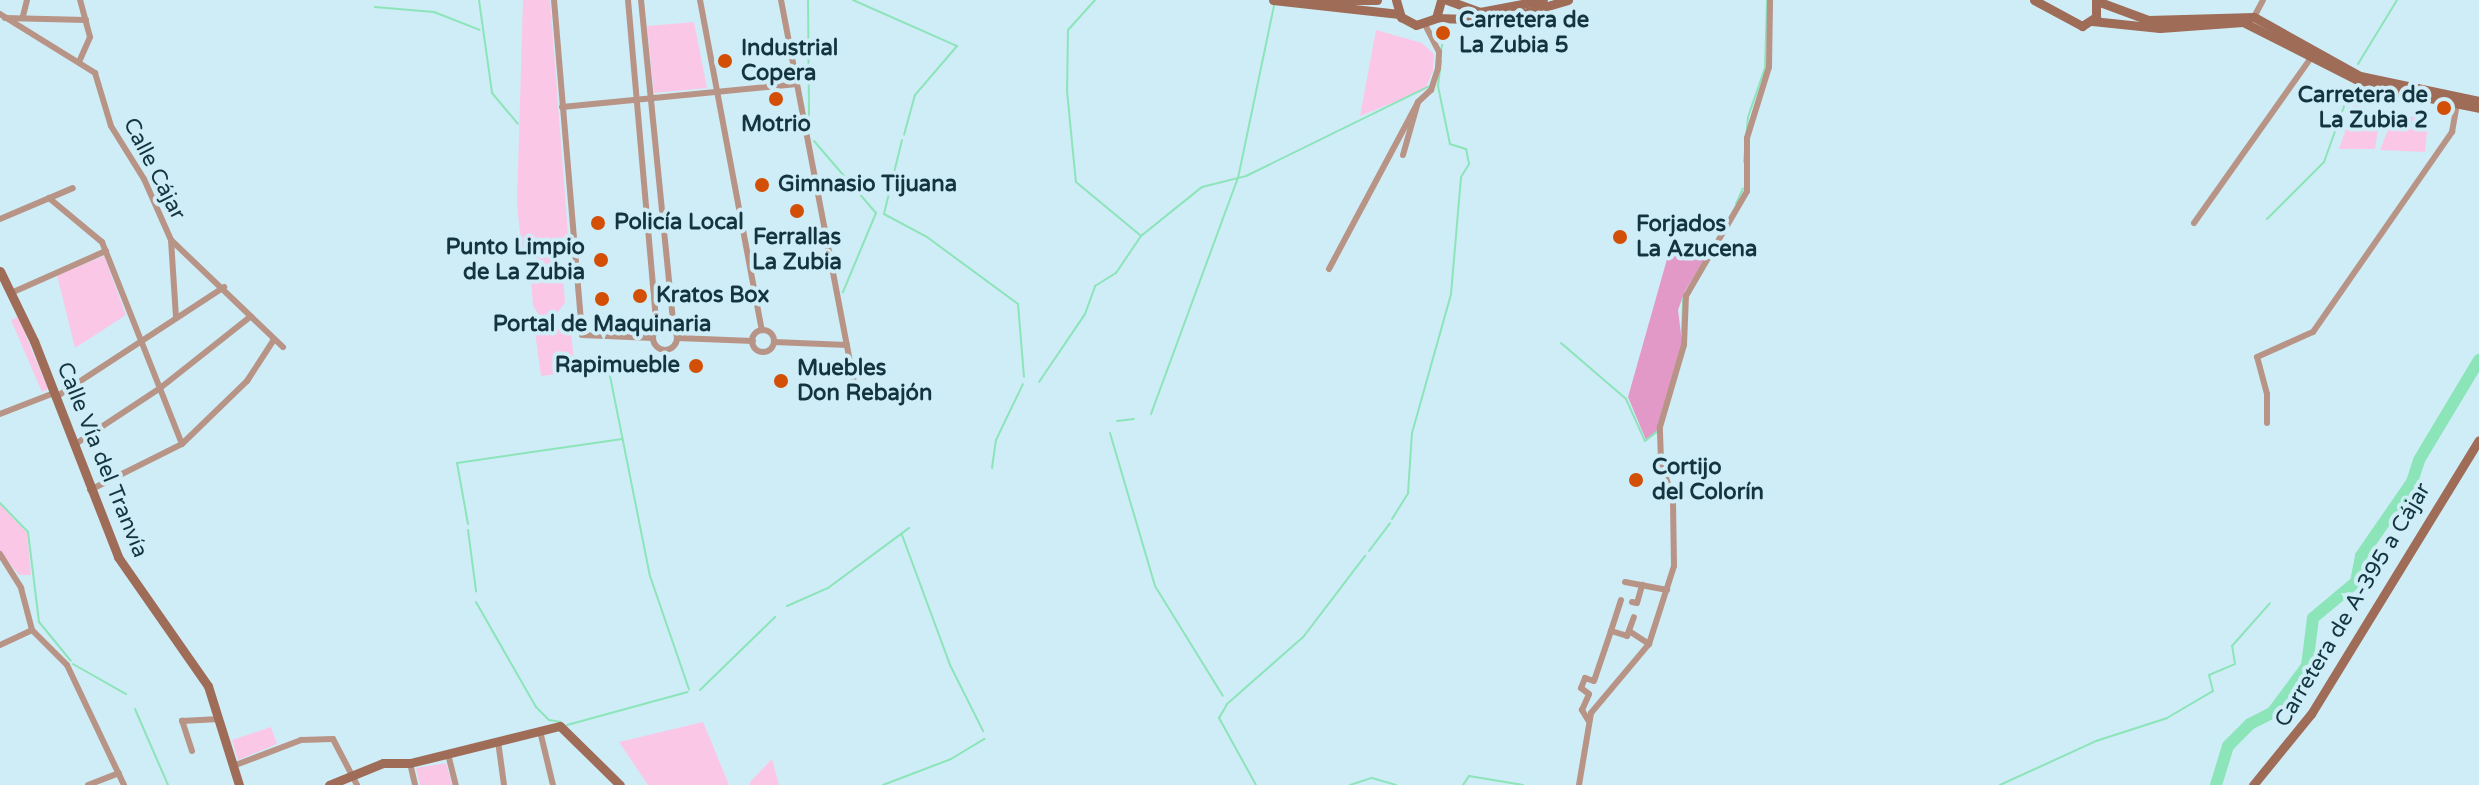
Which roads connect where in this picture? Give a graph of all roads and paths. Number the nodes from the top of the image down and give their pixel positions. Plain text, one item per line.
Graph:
1 (27, 0) edge
2 (80, 0) edge
3 (554, 0) edge
4 (628, 0) edge
5 (641, 0) edge
6 (700, 0) edge
7 (781, 0) edge
8 (1273, 0) edge
9 (1313, 0) edge
10 (1377, 0) edge
11 (1396, 0) edge
12 (1441, 0) edge
13 (1447, 0) edge
14 (1543, 0) edge
15 (1568, 0) edge
16 (1770, 0) edge
17 (2034, 0) edge
18 (2064, 0) edge
19 (2126, 0) edge
20 (2263, 0) edge
21 (2097, 1) edge
22 (1399, 14) junction
23 (2120, 14) junction
24 (2063, 15) junction
25 (3, 16) edge
26 (23, 16) junction
27 (2254, 17) junction
28 (1436, 18) junction
29 (86, 20) junction
30 (2092, 21) junction
31 (1425, 24) junction
32 (2311, 58) junction
33 (79, 62) junction
34 (797, 84) junction
35 (718, 92) junction
36 (650, 98) junction
37 (637, 100) junction
38 (2479, 101) edge
39 (1418, 102) junction
40 (2457, 104) junction
41 (562, 107) junction
42 (2479, 108) edge
43 (1403, 155) dead end
44 (73, 188) dead end
45 (49, 198) junction
46 (0, 219) edge
47 (2194, 223) dead end
48 (171, 240) junction
49 (106, 251) junction
50 (1329, 269) dead end
51 (0, 271) edge
52 (224, 287) junction
53 (11, 293) junction
54 (251, 316) junction
55 (176, 318) junction
56 (657, 329) junction
57 (762, 330) junction
58 (675, 334) junction
59 (653, 338) junction
60 (141, 340) junction
61 (272, 340) junction
62 (753, 341) junction
63 (774, 342) junction
64 (847, 345) junction
65 (283, 347) dead end
66 (159, 389) junction
67 (856, 392) dead end
68 (55, 395) junction
69 (0, 414) edge
70 (2267, 423) dead end
71 (2479, 440) edge
72 (181, 442) junction
73 (74, 445) junction
74 (90, 489) junction
75 (0, 554) edge
76 (1625, 582) dead end
77 (1642, 585) junction
78 (1667, 590) junction
79 (1621, 600) dead end
80 (1632, 602) dead end
81 (1634, 617) dead end
82 (32, 630) junction
83 (1611, 631) junction
84 (1629, 631) junction
85 (1649, 644) junction
86 (0, 645) edge
87 (219, 719) junction
88 (1588, 720) junction
89 (540, 731) junction
90 (498, 741) junction
91 (192, 751) dead end
92 (448, 754) junction
93 (410, 763) junction
94 (233, 766) junction
95 (119, 773) junction
96 (354, 780) edge
97 (88, 785) edge
98 (124, 785) edge
99 (239, 785) edge
100 (329, 785) edge
101 (415, 785) edge
102 (456, 785) edge
103 (504, 785) edge
104 (553, 785) edge
105 (619, 785) edge
106 (1579, 785) edge
107 (2253, 785) edge

1 - 26 street
2 - 29 street
3 - 41 street
4 - 37 street
5 - 36 street
6 - 35 street
7 - 34 street
8 - 22 street
9 - 10 street
11 - 22 street
12 - 28 street
13 - 14 street
15 - 28 street
16 - 78 street
17 - 24 street
18 - 24 street
19 - 23 street
20 - 27 street
21 - 23 street
21 - 30 street
22 - 31 street
23 - 27 street
24 - 30 street
25 - 26 street
25 - 33 street, Calle Cájar
26 - 29 street
27 - 38 street
28 - 31 street
29 - 33 street
30 - 32 street
31 - 39 street
32 - 40 street
32 - 47 street
33 - 48 street, Calle Cájar
34 - 35 street
34 - 64 street
35 - 36 street
35 - 57 street
36 - 37 street
36 - 58 street
37 - 41 street
37 - 56 street
39 - 43 street
39 - 50 street
40 - 42 street
40 - 70 street
41 - 59 street
44 - 45 street
45 - 46 street
45 - 49 street
48 - 52 street, Calle Cájar
48 - 55 street
49 - 53 street
49 - 60 street
51 - 53 street, Calle Vía del Tranvía
52 - 54 street, Calle Cájar
52 - 55 street
53 - 68 street, Calle Vía del Tranvía
54 - 61 street, Calle Cájar
54 - 66 street
55 - 60 street
56 - 58 street
56 - 59 street
57 - 62 street
57 - 63 street
58 - 59 street
58 - 62 street
60 - 66 street
60 - 68 street
61 - 65 street, Calle Cájar
61 - 72 street
62 - 63 street
63 - 64 street
64 - 67 street
66 - 72 street
66 - 73 street
68 - 69 street
68 - 73 street, Calle Vía del Tranvía
71 - 107 street, Carretera de A-395 a Cájar
72 - 74 street
73 - 74 street, Calle Vía del Tranvía
74 - 87 street, Calle Vía del Tranvía
75 - 82 street
76 - 77 street
77 - 78 street
77 - 80 street
78 - 85 street
79 - 83 street
81 - 84 street
82 - 86 street
82 - 95 street
83 - 84 street
83 - 88 street
84 - 85 street
85 - 88 street
87 - 91 street
87 - 94 street, Calle Vía del Tranvía
88 - 106 street
89 - 90 street
89 - 104 street
89 - 105 street
90 - 92 street
90 - 103 street
92 - 93 street
92 - 102 street
93 - 96 street
93 - 101 street
94 - 96 street
94 - 99 street, Calle Vía del Tranvía
95 - 97 street
95 - 98 street
96 - 100 street

